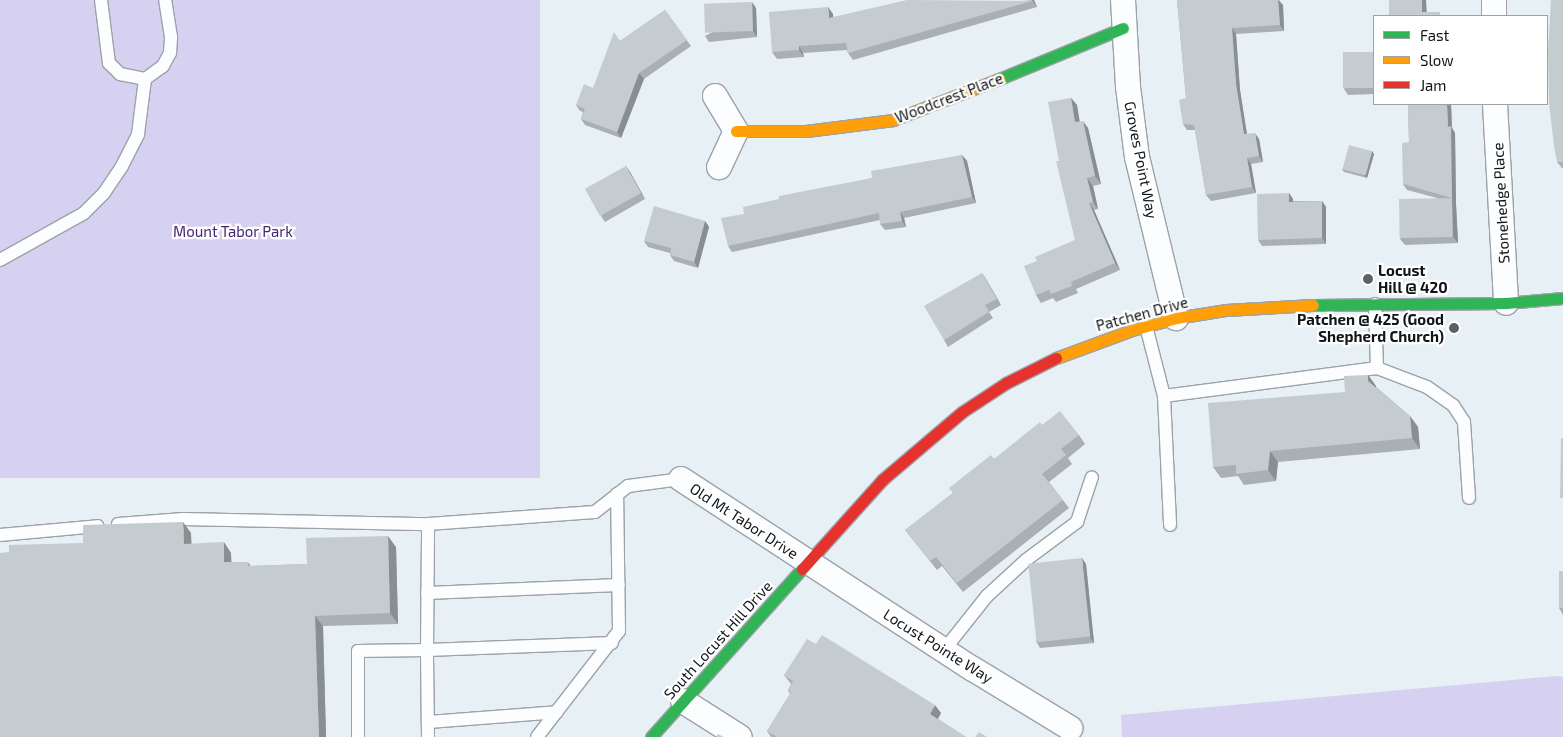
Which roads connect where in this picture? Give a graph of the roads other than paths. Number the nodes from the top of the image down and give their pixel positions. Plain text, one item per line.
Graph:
1 (101, 0) edge
2 (165, 0) edge
3 (1123, 0) edge
4 (1494, 0) edge
5 (1494, 15) edge
6 (1123, 28) junction
7 (145, 80) junction
8 (715, 96) dead end
9 (1495, 105) edge
10 (736, 131) junction
11 (719, 167) dead end
12 (0, 260) edge
13 (1563, 298) edge
14 (1506, 303) junction
15 (1375, 304) junction
16 (1176, 318) junction
17 (1146, 326) junction
18 (1377, 368) junction
19 (1164, 396) junction
20 (1092, 478) dead end
21 (680, 479) joint
22 (617, 494) junction
23 (1469, 498) dead end
24 (428, 524) junction
25 (1170, 525) dead end
26 (0, 535) edge
27 (807, 562) junction
28 (619, 585) junction
29 (427, 593) junction
30 (612, 644) junction
31 (427, 650) junction
32 (944, 650) junction
33 (683, 701) junction
34 (557, 712) junction
35 (428, 722) junction
36 (1070, 728) dead end
37 (358, 737) edge
38 (428, 737) edge
39 (537, 737) edge
40 (651, 737) edge
41 (740, 737) edge

1 - 7 lane
2 - 7 lane
3 - 6 street, Groves Point Way
4 - 5 street
6 - 10 street, Woodcrest Place
6 - 16 street, Groves Point Way
7 - 12 lane
8 - 10 street
9 - 14 street, Stonehedge Place
10 - 11 street
13 - 14 street, Patchen Drive
14 - 15 street, Patchen Drive
15 - 16 street, Patchen Drive
15 - 18 lane
16 - 17 street, Patchen Drive
17 - 19 lane
17 - 27 street, Patchen Drive
18 - 19 lane
18 - 23 lane
19 - 25 lane
20 - 32 lane
21 - 22 lane
21 - 27 street, Old Mt Tabor Drive
22 - 24 lane
22 - 28 lane
24 - 26 lane
24 - 29 lane
27 - 32 street, Locust Pointe Way
27 - 33 street, South Locust Hill Drive
28 - 29 lane
28 - 30 lane
29 - 31 lane
30 - 31 lane
30 - 34 lane
31 - 35 lane
31 - 37 lane
32 - 36 street, Locust Pointe Way
33 - 40 street, South Locust Hill Drive
33 - 41 street
34 - 35 lane
34 - 39 lane
35 - 38 lane

